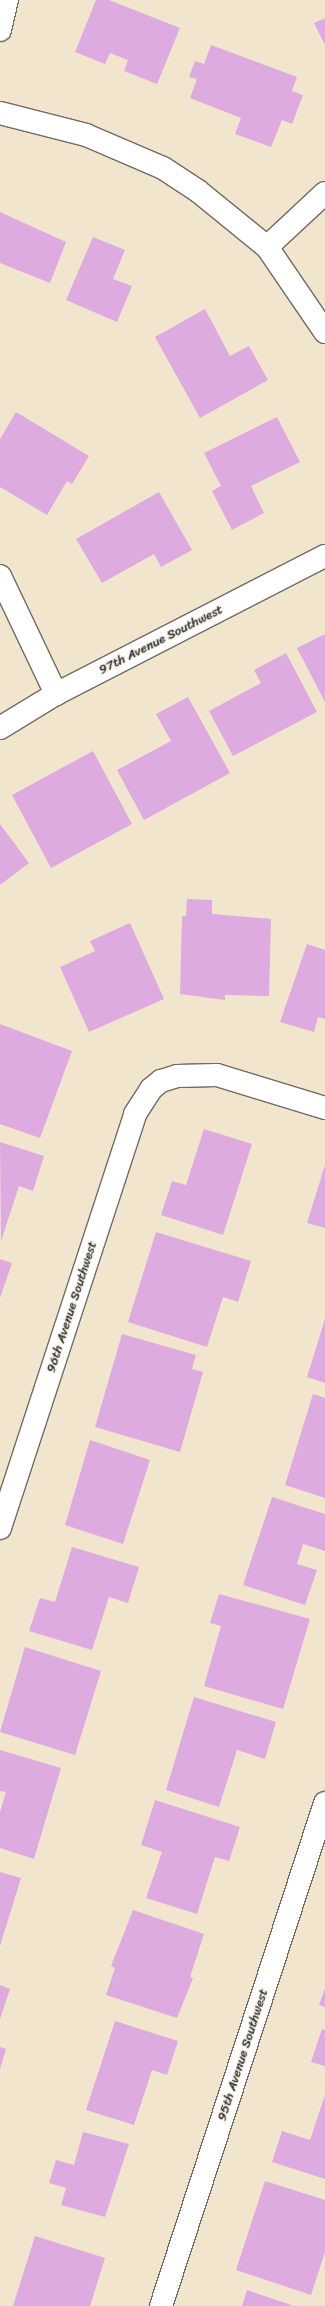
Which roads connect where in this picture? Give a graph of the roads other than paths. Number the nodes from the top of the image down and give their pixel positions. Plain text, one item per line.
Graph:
1 (7, 0) edge
2 (0, 30) edge
3 (0, 113) edge
4 (325, 193) edge
5 (267, 246) junction
6 (325, 332) edge
7 (325, 556) edge
8 (0, 576) edge
9 (56, 694) junction
10 (0, 728) edge
11 (325, 1108) edge
12 (0, 1528) edge
13 (325, 1803) edge
14 (161, 2306) edge

1 - 2 street
3 - 5 street
4 - 5 street
5 - 6 street
7 - 9 street, 97th Avenue Southwest
8 - 9 street
9 - 10 street, 97th Avenue Southwest
11 - 12 street, 96th Avenue Southwest
13 - 14 street, 95th Avenue Southwest

